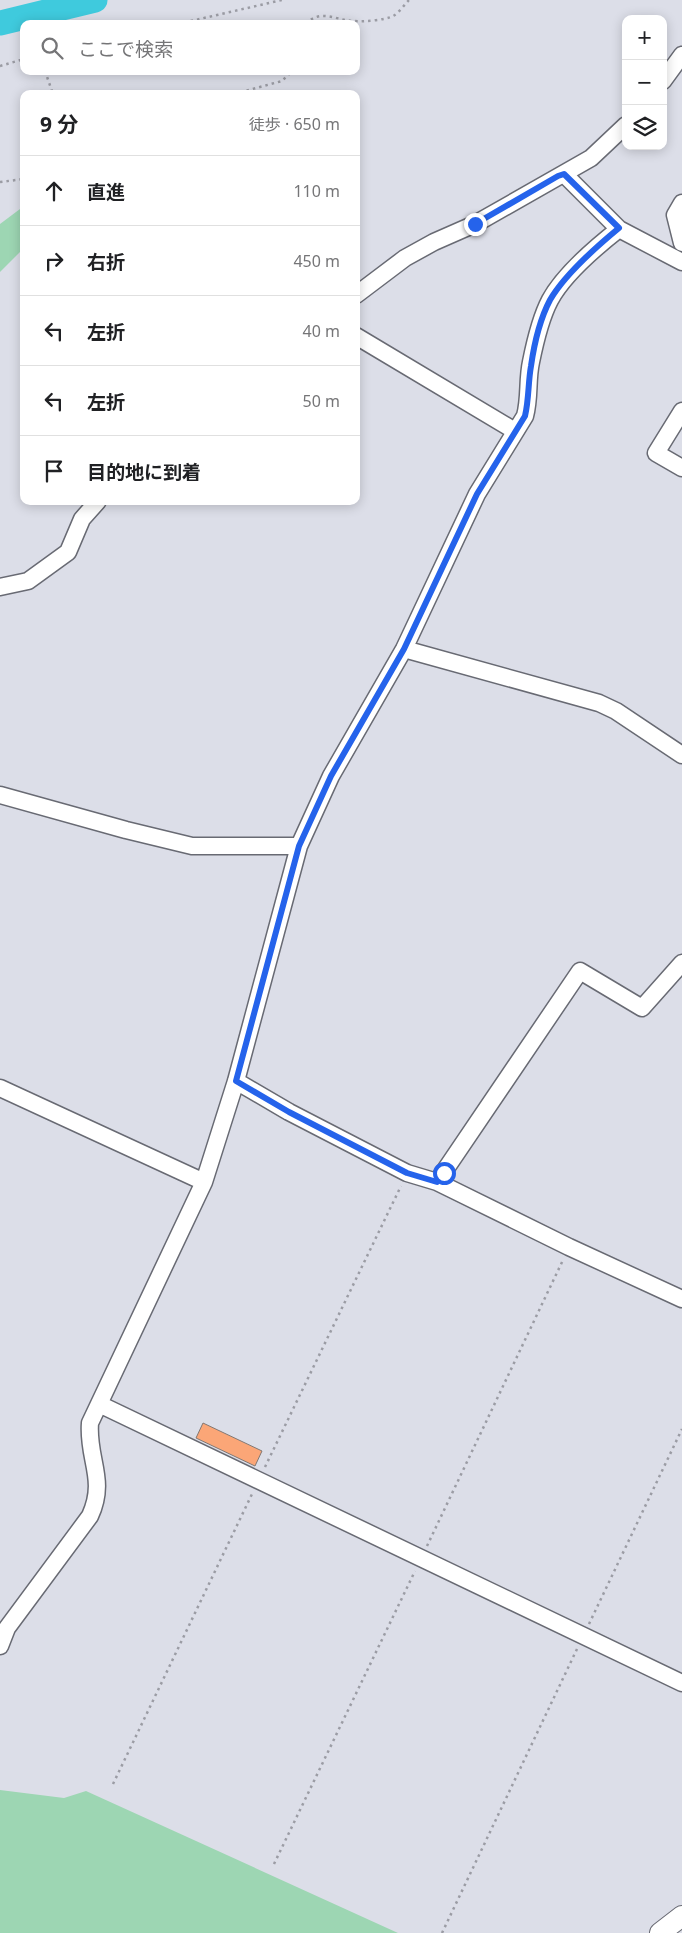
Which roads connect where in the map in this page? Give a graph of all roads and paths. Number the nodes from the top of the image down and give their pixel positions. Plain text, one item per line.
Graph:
1 (282, 0) edge
2 (409, 0) edge
3 (195, 20) edge
4 (312, 20) edge
5 (345, 20) edge
6 (360, 21) edge
7 (20, 60) edge
8 (681, 61) edge
9 (0, 66) edge
10 (46, 75) edge
11 (288, 75) edge
12 (667, 77) edge
13 (52, 90) edge
14 (249, 90) edge
15 (622, 129) edge
16 (564, 174) junction
17 (20, 180) edge
18 (0, 182) edge
19 (682, 202) edge
20 (619, 228) junction
21 (682, 243) edge
22 (682, 262) edge
23 (360, 292) edge
24 (360, 338) edge
25 (682, 411) edge
26 (515, 431) junction
27 (677, 431) edge
28 (682, 468) edge
29 (94, 505) edge
30 (0, 588) edge
31 (404, 649) junction
32 (682, 755) edge
33 (0, 795) edge
34 (299, 846) junction
35 (682, 963) edge
36 (236, 1081) junction
37 (0, 1088) edge
38 (204, 1182) junction
39 (437, 1182) junction
40 (682, 1299) edge
41 (99, 1404) junction
42 (682, 1429) edge
43 (583, 1636) junction
44 (0, 1646) edge
45 (682, 1683) edge
46 (682, 1916) edge
47 (442, 1933) edge
48 (660, 1933) edge

1 - 3 path
2 - 6 path
4 - 5 path
7 - 9 path
8 - 12 street
10 - 13 path
11 - 14 path
15 - 16 street
16 - 20 street
16 - 23 street
17 - 18 path
19 - 21 street
20 - 22 street
20 - 26 street
24 - 26 street
25 - 27 street
26 - 31 street
27 - 28 street
29 - 30 street
31 - 32 street
31 - 34 street
33 - 34 street
34 - 36 street
35 - 39 street
36 - 38 street
36 - 39 street
37 - 38 street
38 - 41 street
39 - 40 street
41 - 43 street
41 - 44 street
42 - 43 path
43 - 45 street
43 - 47 path
46 - 48 street

